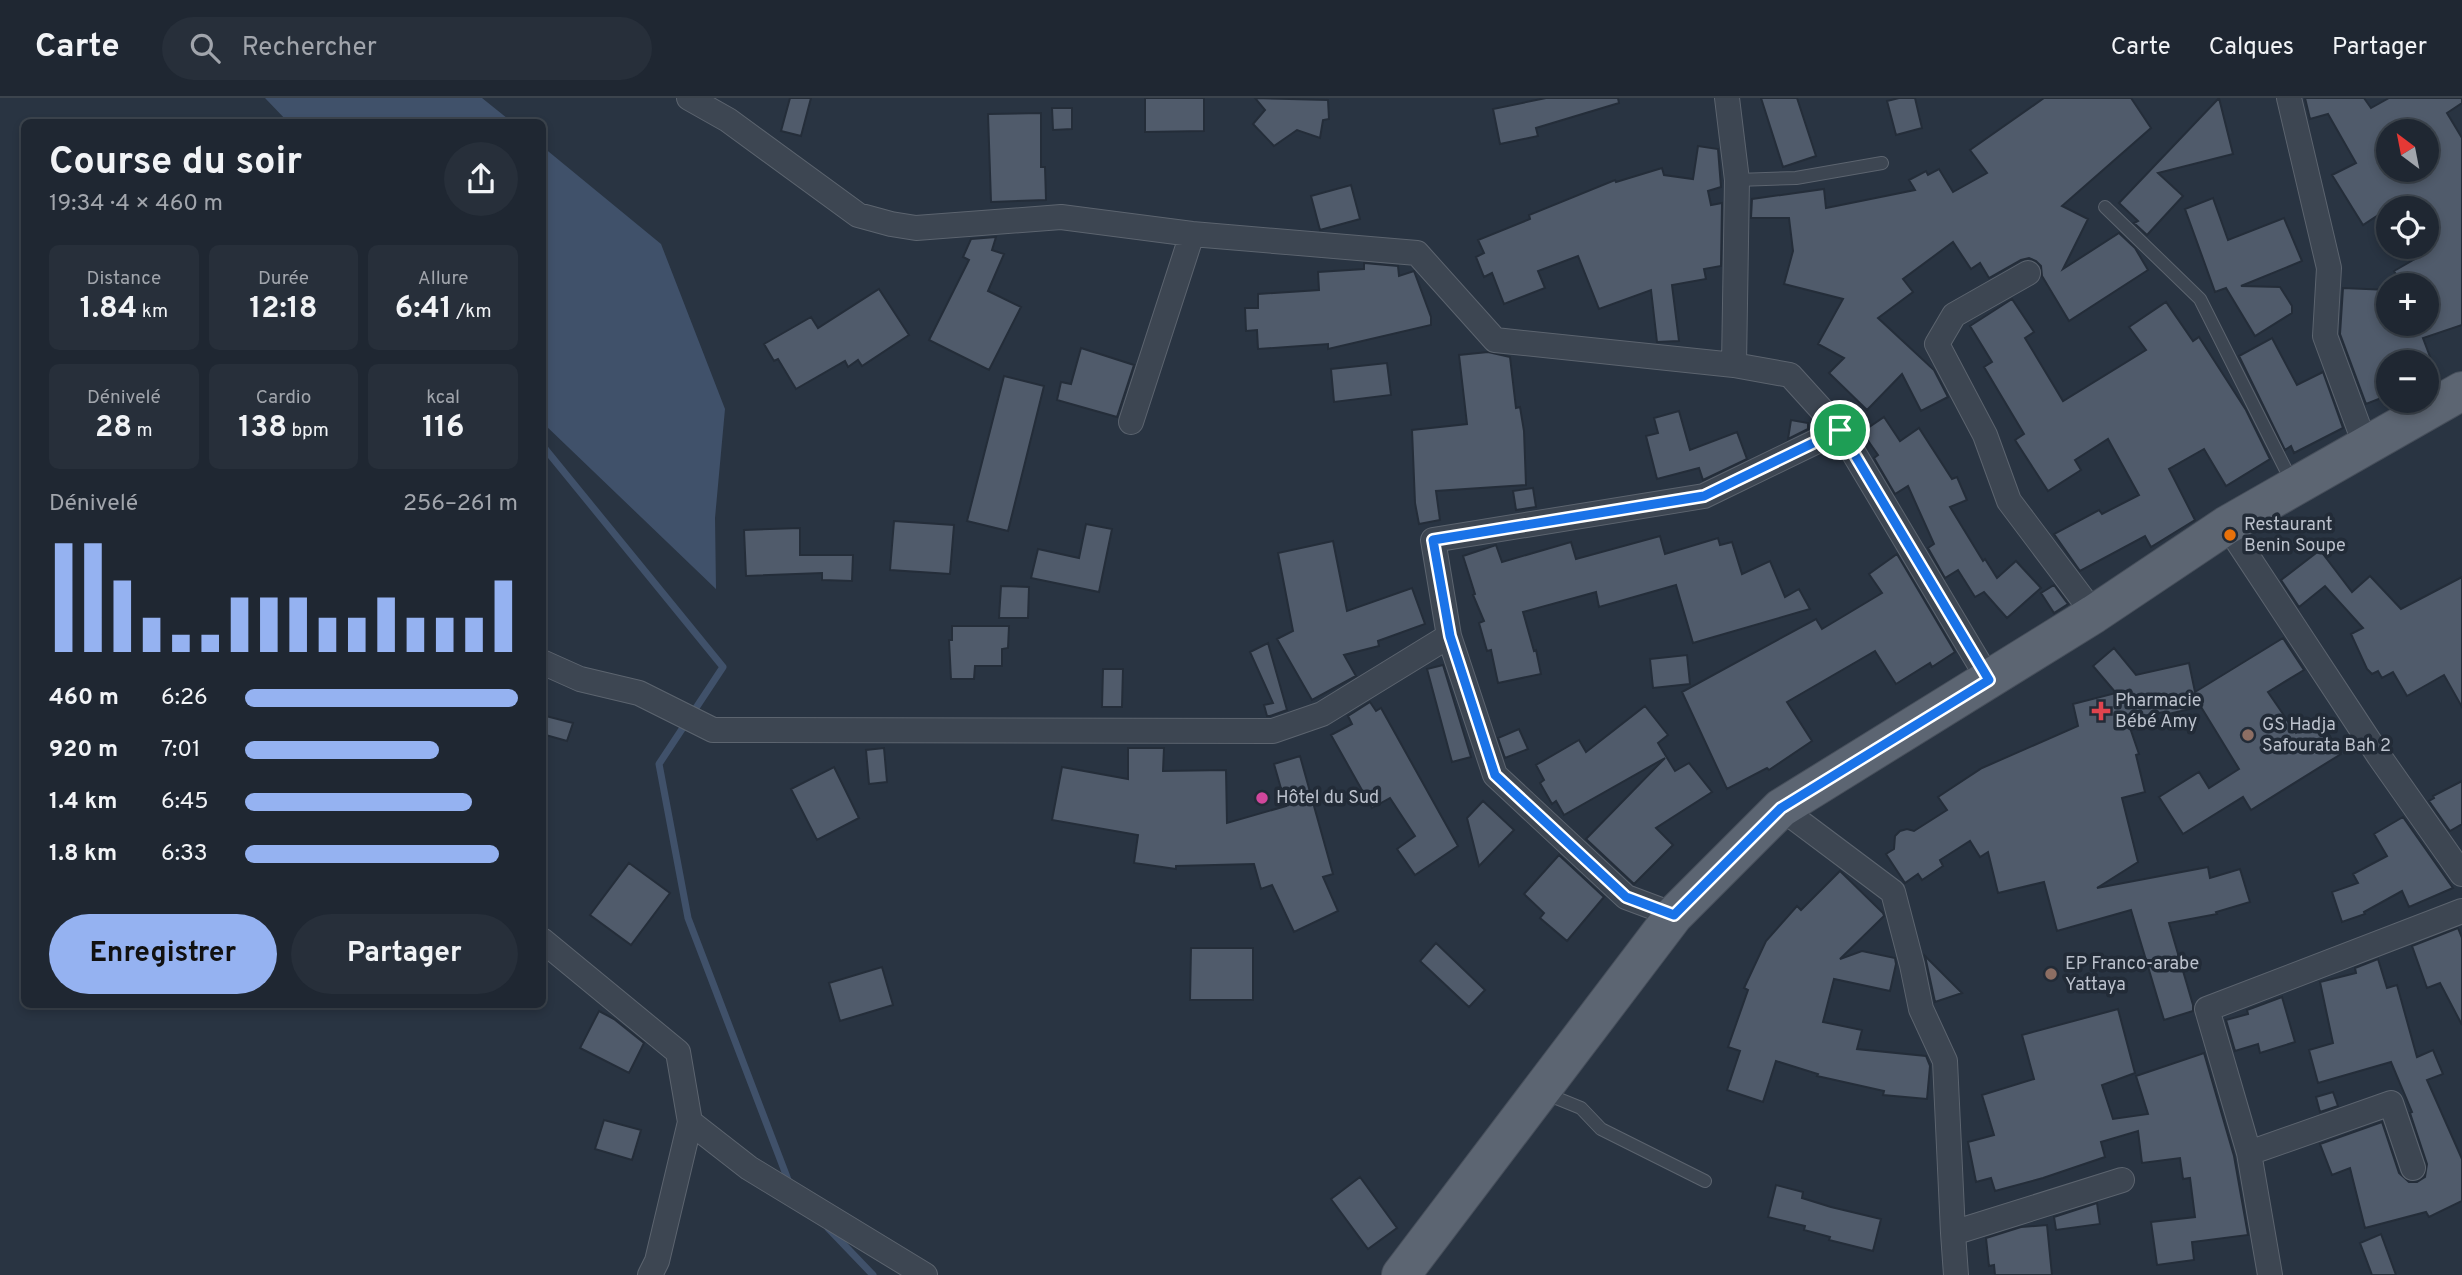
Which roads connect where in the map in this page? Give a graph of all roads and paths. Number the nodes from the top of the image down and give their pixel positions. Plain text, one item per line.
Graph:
1 (689, 98) edge
2 (1727, 98) edge
3 (2289, 98) edge
4 (1882, 163) dead end
5 (1737, 180) junction
6 (2105, 207) dead end
7 (1192, 234) junction
8 (2028, 272) dead end
9 (1734, 365) junction
10 (2462, 391) edge
11 (1131, 422) dead end
12 (1840, 430) junction
13 (2366, 447) junction
14 (2295, 487) junction
15 (2227, 525) junction
16 (2094, 614) junction
17 (1450, 636) junction
18 (546, 664) edge
19 (1989, 680) junction
20 (1781, 808) junction
21 (2462, 874) edge
22 (2462, 911) edge
23 (1674, 915) junction
24 (546, 943) edge
25 (1540, 1091) junction
26 (690, 1122) junction
27 (2249, 1153) junction
28 (2413, 1168) dead end
29 (2122, 1180) dead end
30 (1705, 1181) dead end
31 (1952, 1233) junction
32 (650, 1275) edge
33 (925, 1275) edge
34 (1401, 1275) edge
35 (1956, 1275) edge
36 (2270, 1275) edge

1 - 7 street
2 - 5 street
3 - 13 street
4 - 5 lane
5 - 9 street
6 - 14 lane
7 - 9 street
7 - 11 street
8 - 16 street
9 - 12 street
10 - 13 main road
12 - 17 street
12 - 19 street
13 - 14 main road
14 - 15 main road
15 - 16 main road
15 - 21 street
16 - 19 main road
17 - 18 street
17 - 23 street
19 - 20 main road
20 - 23 main road
20 - 31 street
22 - 27 street
23 - 25 main road
24 - 26 street
25 - 30 lane
25 - 34 main road
26 - 32 street
26 - 33 street
27 - 28 street
27 - 36 street
29 - 31 street
31 - 35 street

